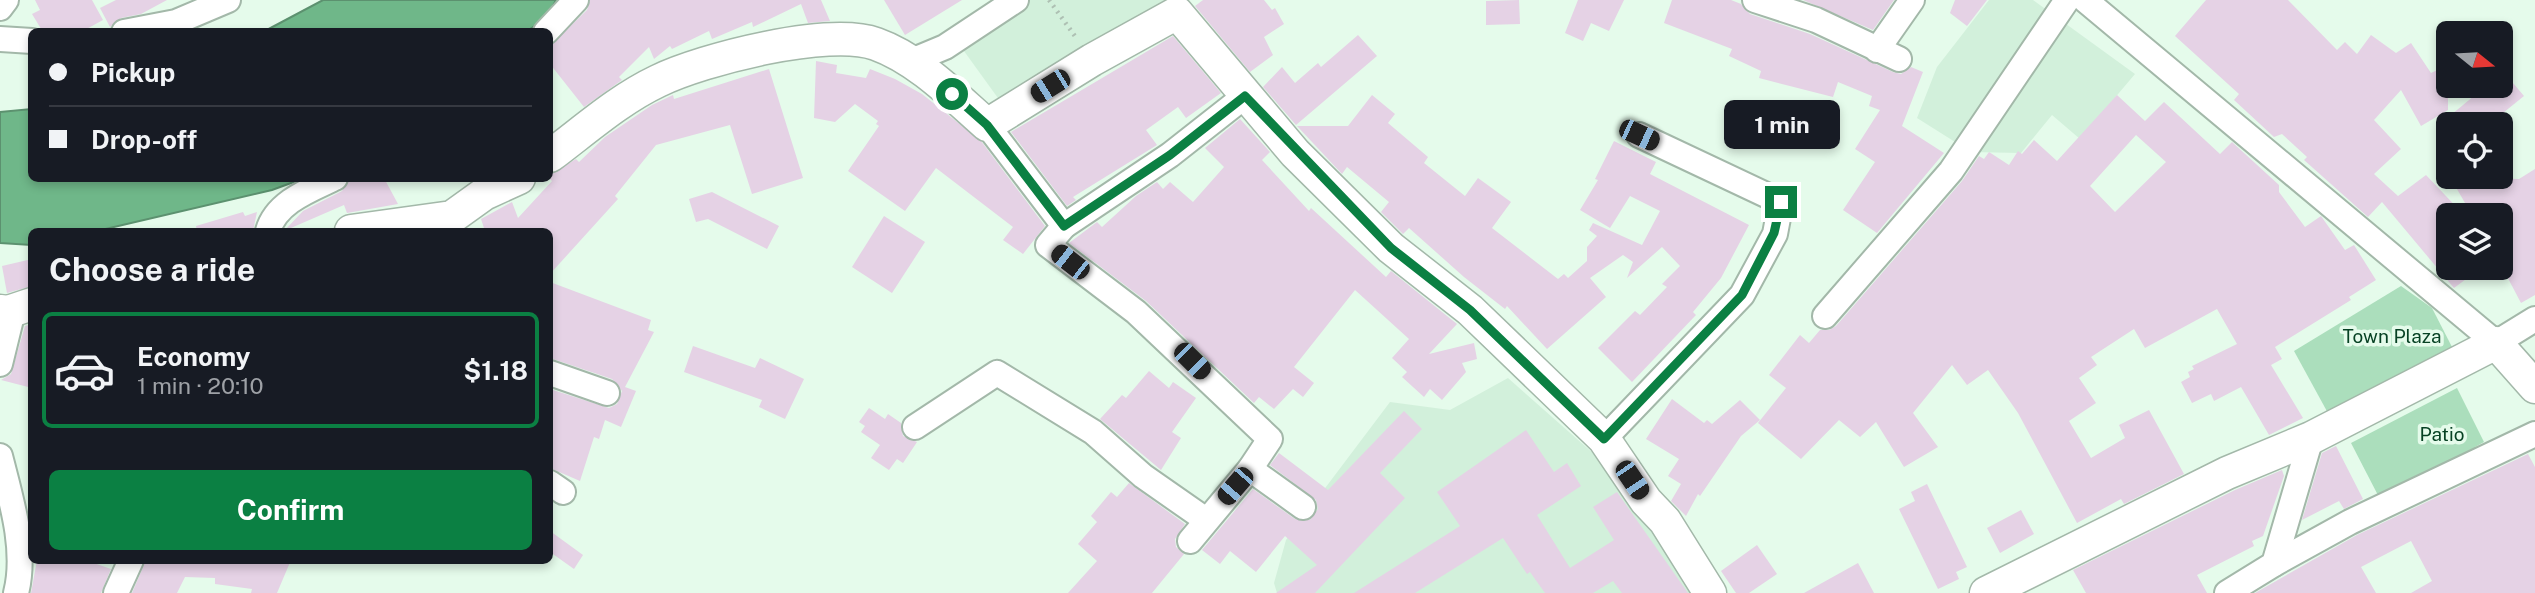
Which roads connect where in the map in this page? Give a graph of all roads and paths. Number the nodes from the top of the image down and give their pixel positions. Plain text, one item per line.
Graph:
1 (6, 0) edge
2 (228, 0) edge
3 (576, 0) edge
4 (1016, 0) edge
5 (1049, 0) edge
6 (1755, 0) edge
7 (1912, 0) edge
8 (2067, 0) edge
9 (2085, 0) edge
10 (1183, 6) edge
11 (0, 8) edge
12 (145, 28) edge
13 (550, 28) edge
14 (0, 39) edge
15 (28, 41) edge
16 (1092, 60) junction
17 (909, 62) junction
18 (1245, 96) junction
19 (987, 125) junction
20 (1639, 135) dead end
21 (553, 154) edge
22 (328, 182) edge
23 (510, 182) edge
24 (452, 224) edge
25 (1064, 226) junction
26 (269, 228) edge
27 (394, 228) edge
28 (15, 309) edge
29 (1825, 316) dead end
30 (2535, 319) edge
31 (2496, 343) junction
32 (0, 364) edge
33 (553, 374) edge
34 (2535, 387) edge
35 (607, 393) dead end
36 (915, 427) dead end
37 (2535, 433) edge
38 (2311, 438) junction
39 (1604, 439) junction
40 (0, 456) edge
41 (1250, 470) junction
42 (1303, 507) dead end
43 (23, 509) edge
44 (1206, 520) junction
45 (1190, 541) dead end
46 (129, 564) edge
47 (2274, 564) junction
48 (12, 580) edge
49 (116, 593) edge
50 (1710, 593) edge
51 (1986, 593) edge
52 (2227, 593) edge

1 - 11 street
2 - 12 street
3 - 13 street
4 - 17 street
5 - 16 path
6 - 7 street
8 - 29 street
9 - 31 street
10 - 16 main road
10 - 18 main road
14 - 15 street
16 - 19 main road
17 - 19 main road
17 - 21 main road
18 - 25 street
18 - 39 main road
19 - 25 street
20 - 39 street
22 - 26 street
23 - 24 main road
24 - 27 main road
25 - 41 street
28 - 32 street
30 - 31 street
31 - 34 main road
31 - 38 main road
33 - 35 street
36 - 44 street
37 - 47 street
38 - 47 street
38 - 51 main road
39 - 50 main road
40 - 43 street
41 - 42 street
41 - 44 street
43 - 48 street
44 - 45 street
46 - 49 street
47 - 52 street

